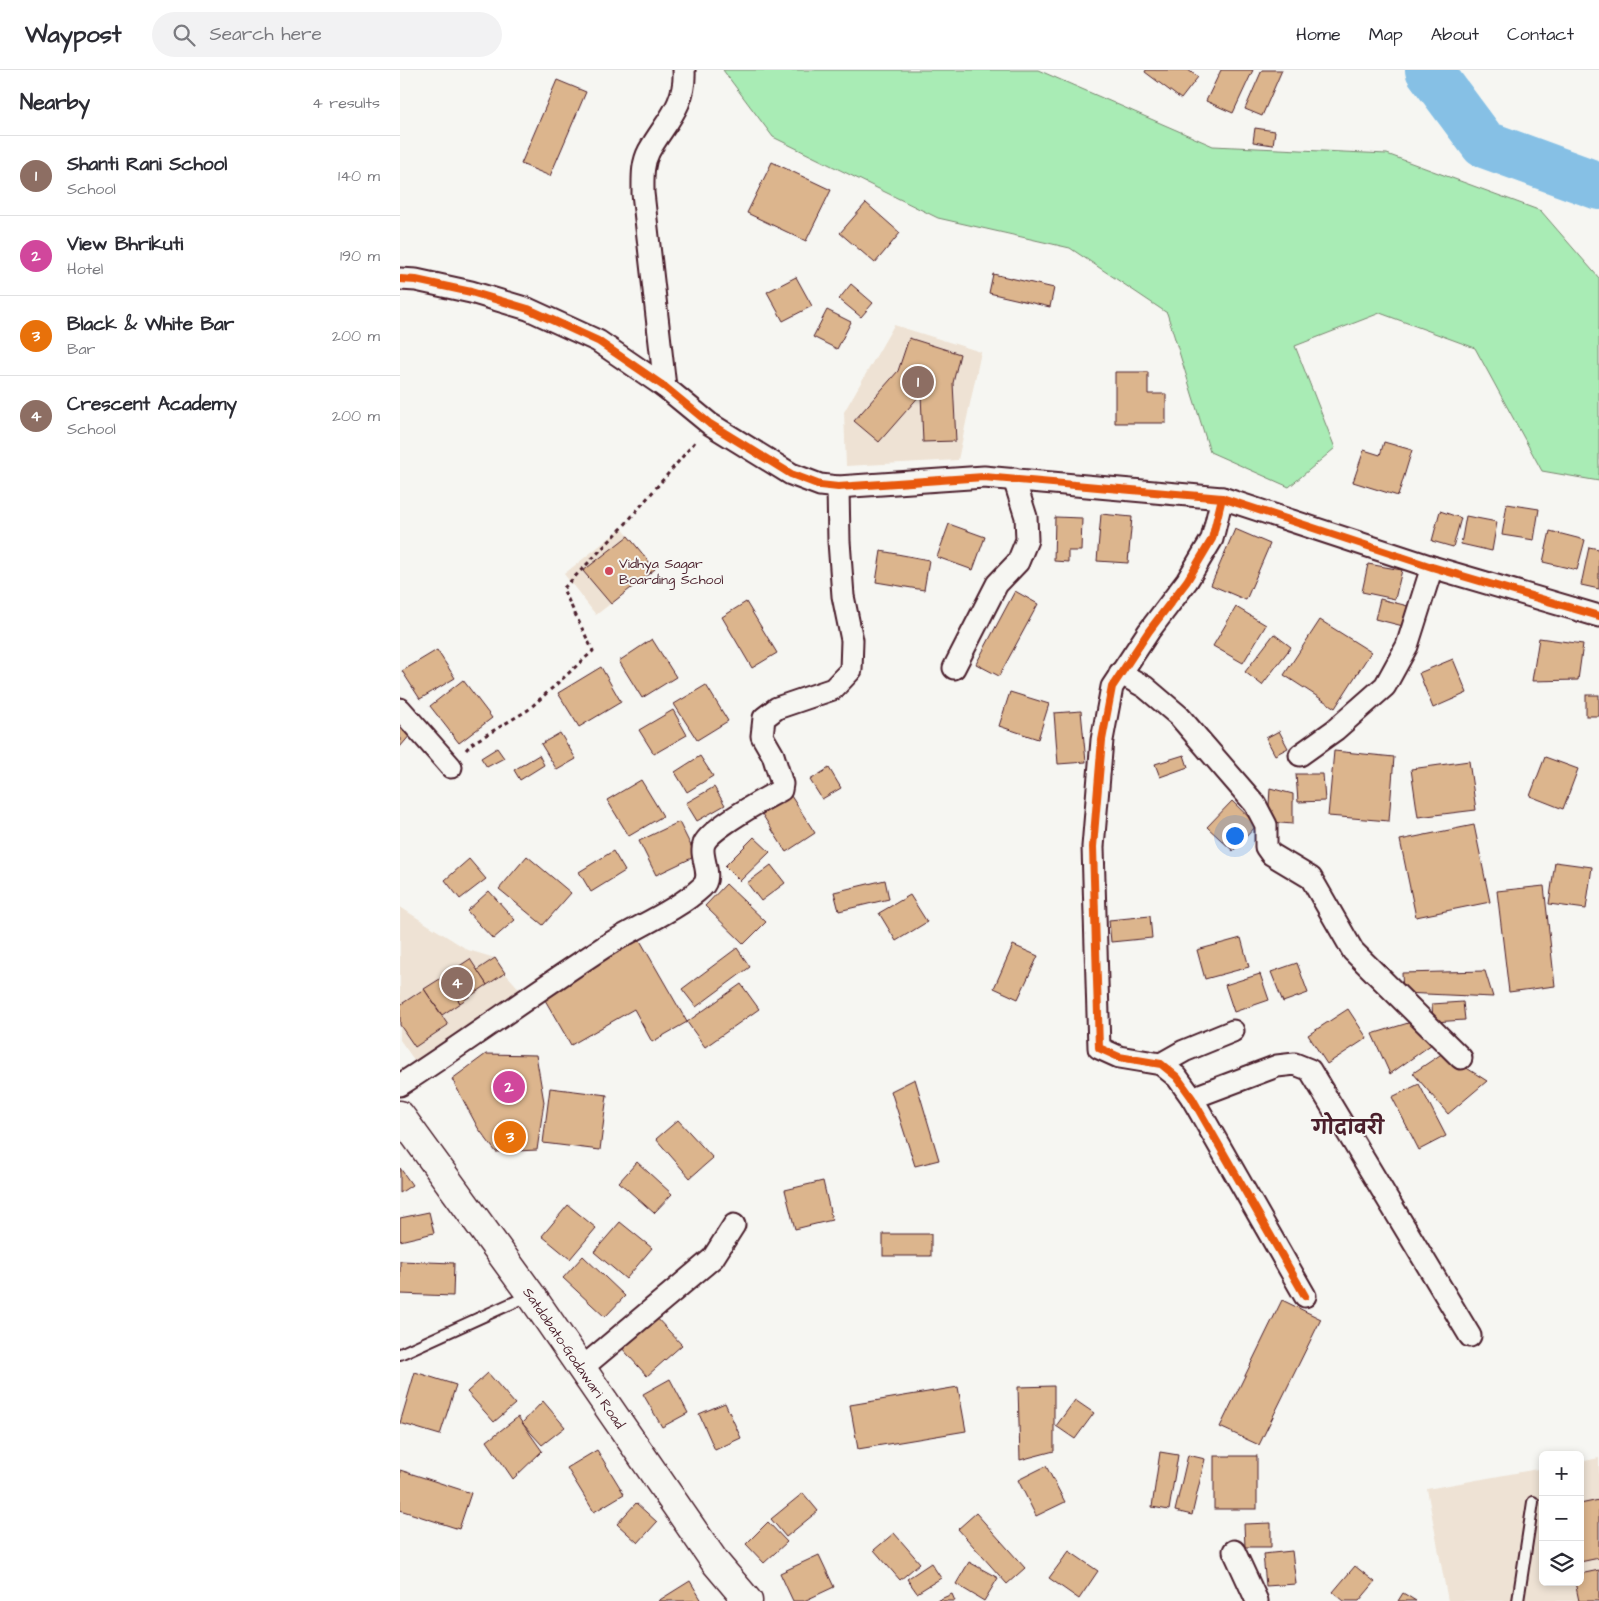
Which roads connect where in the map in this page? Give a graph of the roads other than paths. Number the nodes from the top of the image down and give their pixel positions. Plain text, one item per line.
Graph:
1 (684, 70) edge
2 (400, 278) edge
3 (665, 387) junction
4 (1014, 479) junction
5 (838, 487) junction
6 (1222, 498) junction
7 (1432, 567) junction
8 (1599, 616) edge
9 (954, 668) dead end
10 (1120, 673) junction
11 (400, 709) edge
12 (1300, 756) dead end
13 (451, 767) road end
14 (1233, 1031) dead end
15 (1461, 1058) dead end
16 (1161, 1064) junction
17 (400, 1086) edge
18 (1192, 1098) junction
19 (400, 1115) edge
20 (734, 1225) dead end
21 (531, 1295) junction
22 (1305, 1296) dead end
23 (1470, 1336) dead end
24 (400, 1354) edge
25 (582, 1368) junction
26 (1533, 1502) dead end
27 (1234, 1552) dead end
28 (748, 1601) edge
29 (1257, 1601) edge
30 (1518, 1601) edge

1 - 3 street
2 - 3 street
3 - 5 street
4 - 5 street
4 - 6 street
4 - 9 street
5 - 17 street
6 - 7 street
6 - 10 street
7 - 8 street
7 - 12 street
10 - 15 street
10 - 16 street
11 - 13 street
14 - 16 street
16 - 18 street
18 - 22 street
18 - 23 street
19 - 21 street, Satdobato-Godawari Road
20 - 25 street
21 - 24 lane
21 - 25 street, Satdobato-Godawari Road
25 - 28 street, Satdobato-Godawari Road
26 - 30 lane
27 - 29 street

